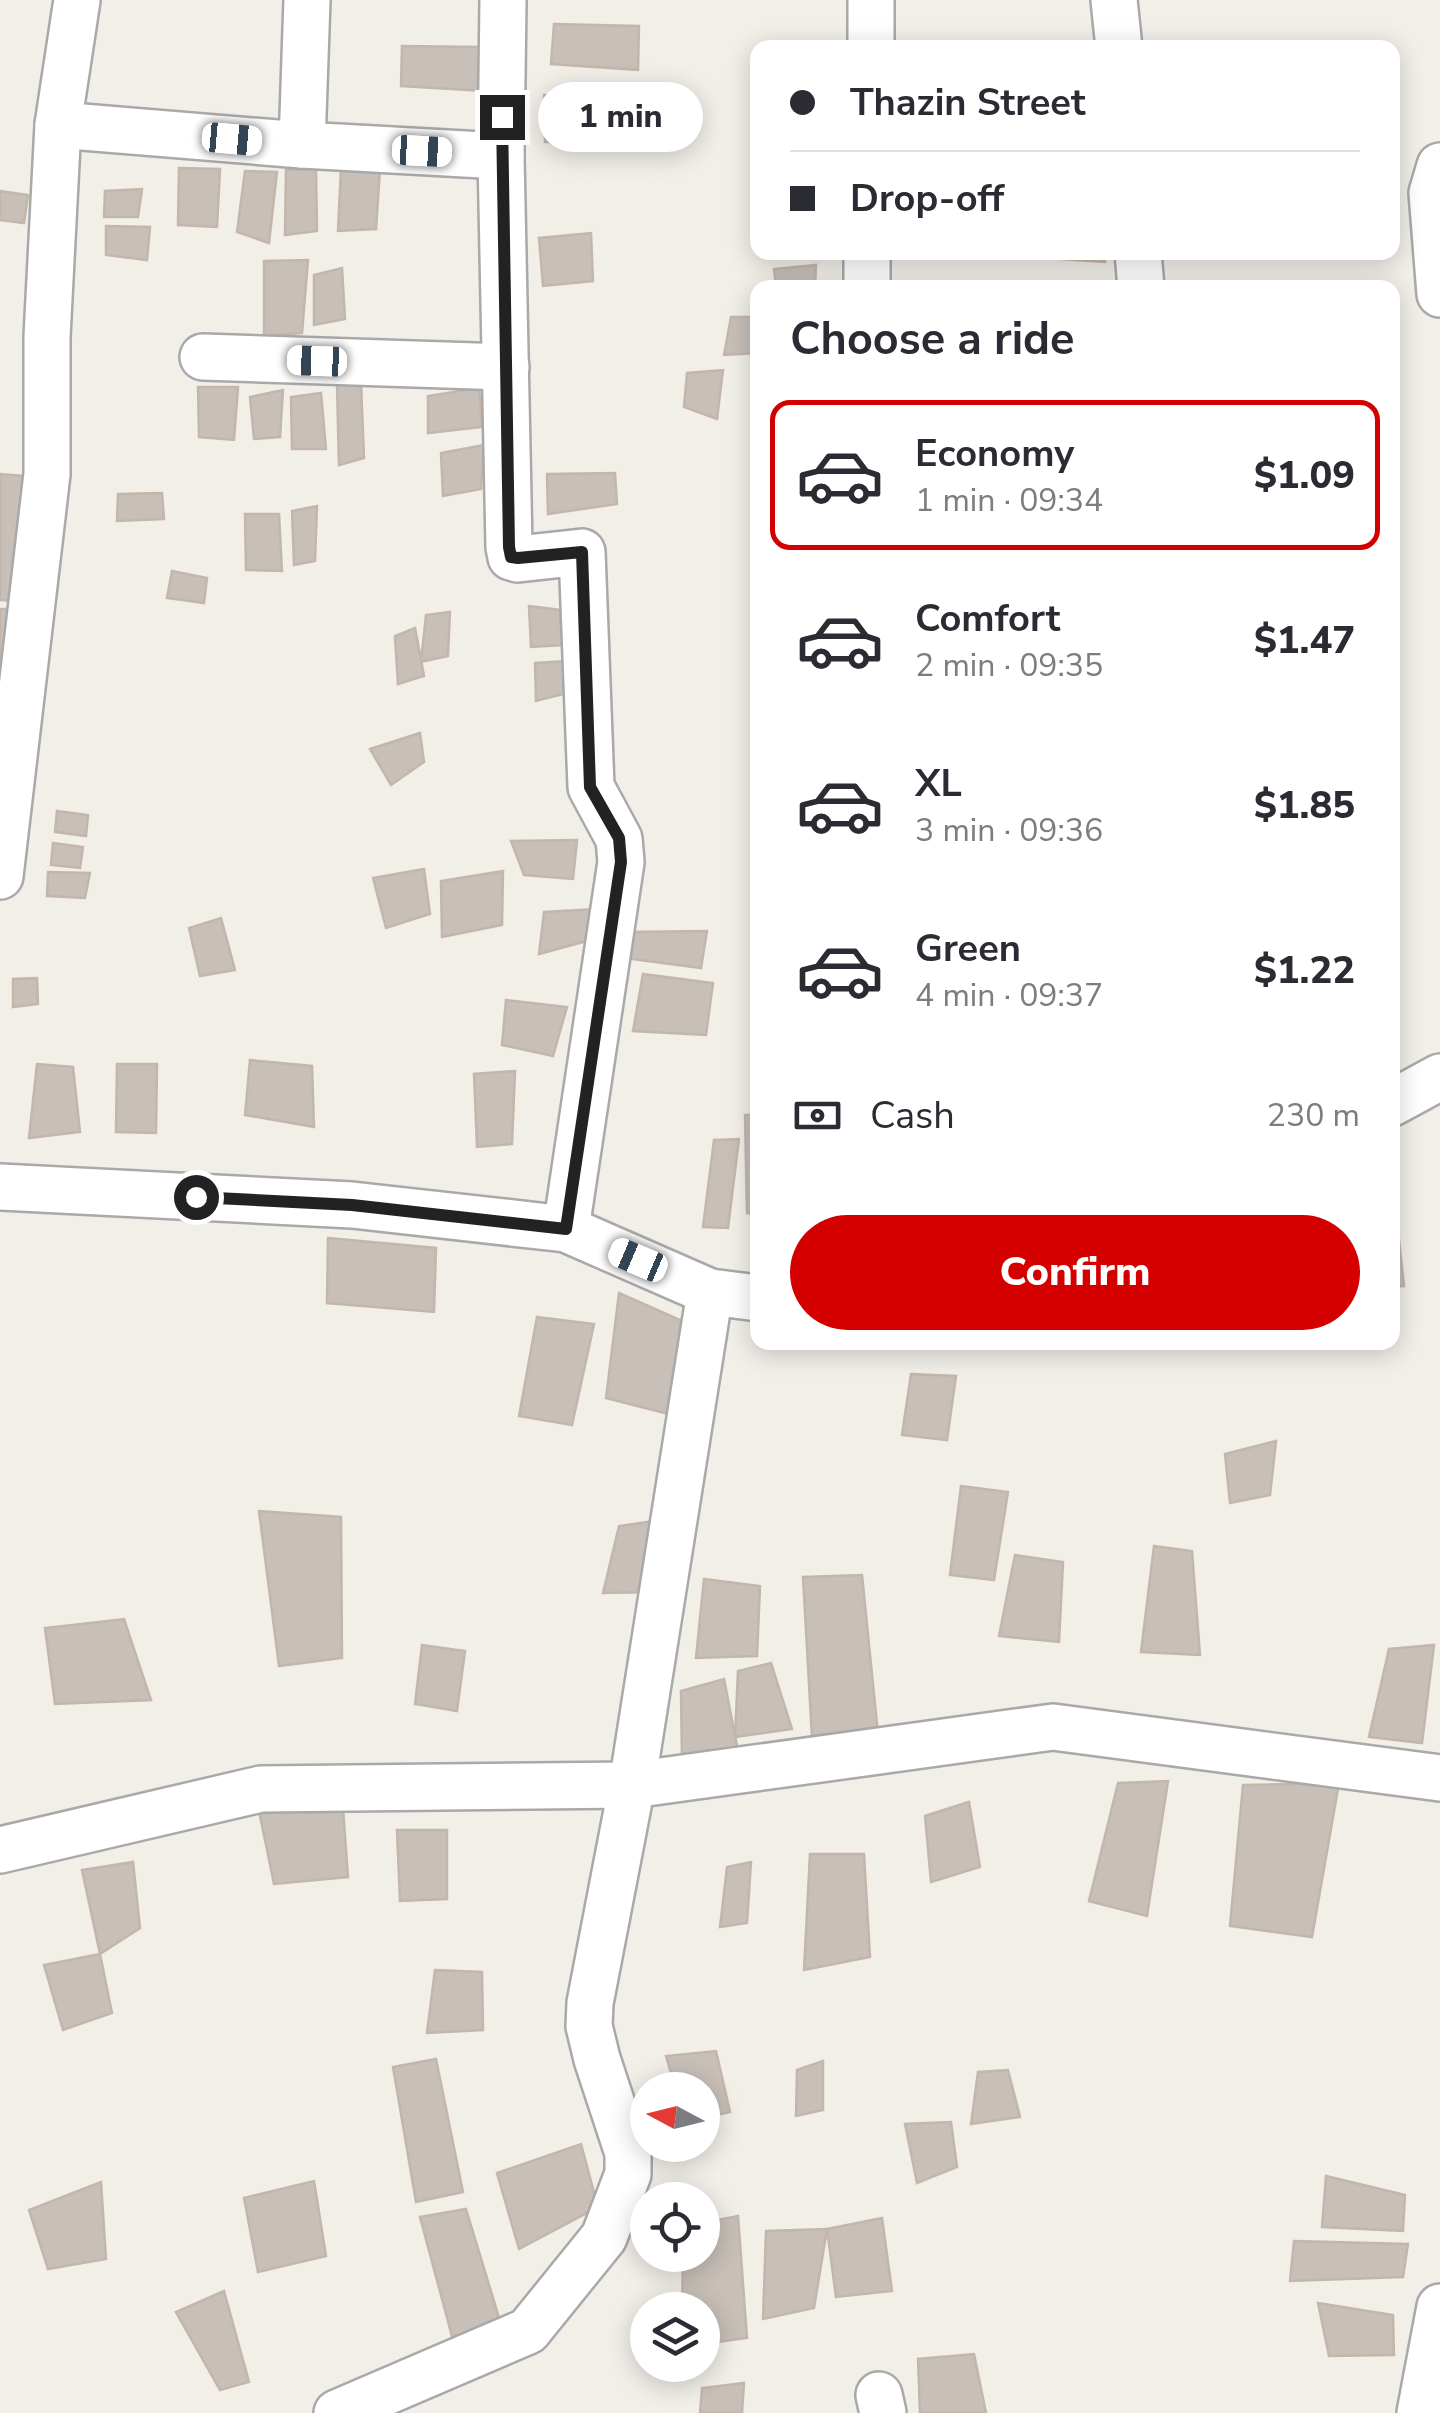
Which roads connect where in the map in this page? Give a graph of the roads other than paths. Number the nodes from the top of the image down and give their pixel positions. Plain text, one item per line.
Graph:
1 (76, 0) edge
2 (307, 0) edge
3 (503, 0) edge
4 (871, 0) edge
5 (1114, 0) edge
6 (870, 40) edge
7 (1118, 40) edge
8 (58, 126) junction
9 (302, 145) junction
10 (501, 156) junction
11 (1440, 166) edge
12 (1440, 294) edge
13 (203, 356) dead end
14 (506, 368) junction
15 (0, 876) edge
16 (1440, 1077) edge
17 (1400, 1099) edge
18 (0, 1187) edge
19 (566, 1229) junction
20 (710, 1292) junction
21 (750, 1297) edge
22 (1440, 1778) edge
23 (632, 1785) junction
24 (0, 1850) edge
25 (1440, 2306) edge
26 (337, 2413) edge
27 (1420, 2413) edge

1 - 8 street
2 - 9 street
3 - 10 street
4 - 6 street
5 - 7 street
8 - 9 street
8 - 15 street
9 - 10 street
10 - 14 street
11 - 12 street
13 - 14 street
14 - 19 street
16 - 17 street
18 - 19 street
19 - 20 street
20 - 21 street
20 - 23 street
22 - 23 street
23 - 24 street
23 - 26 street
25 - 27 street

